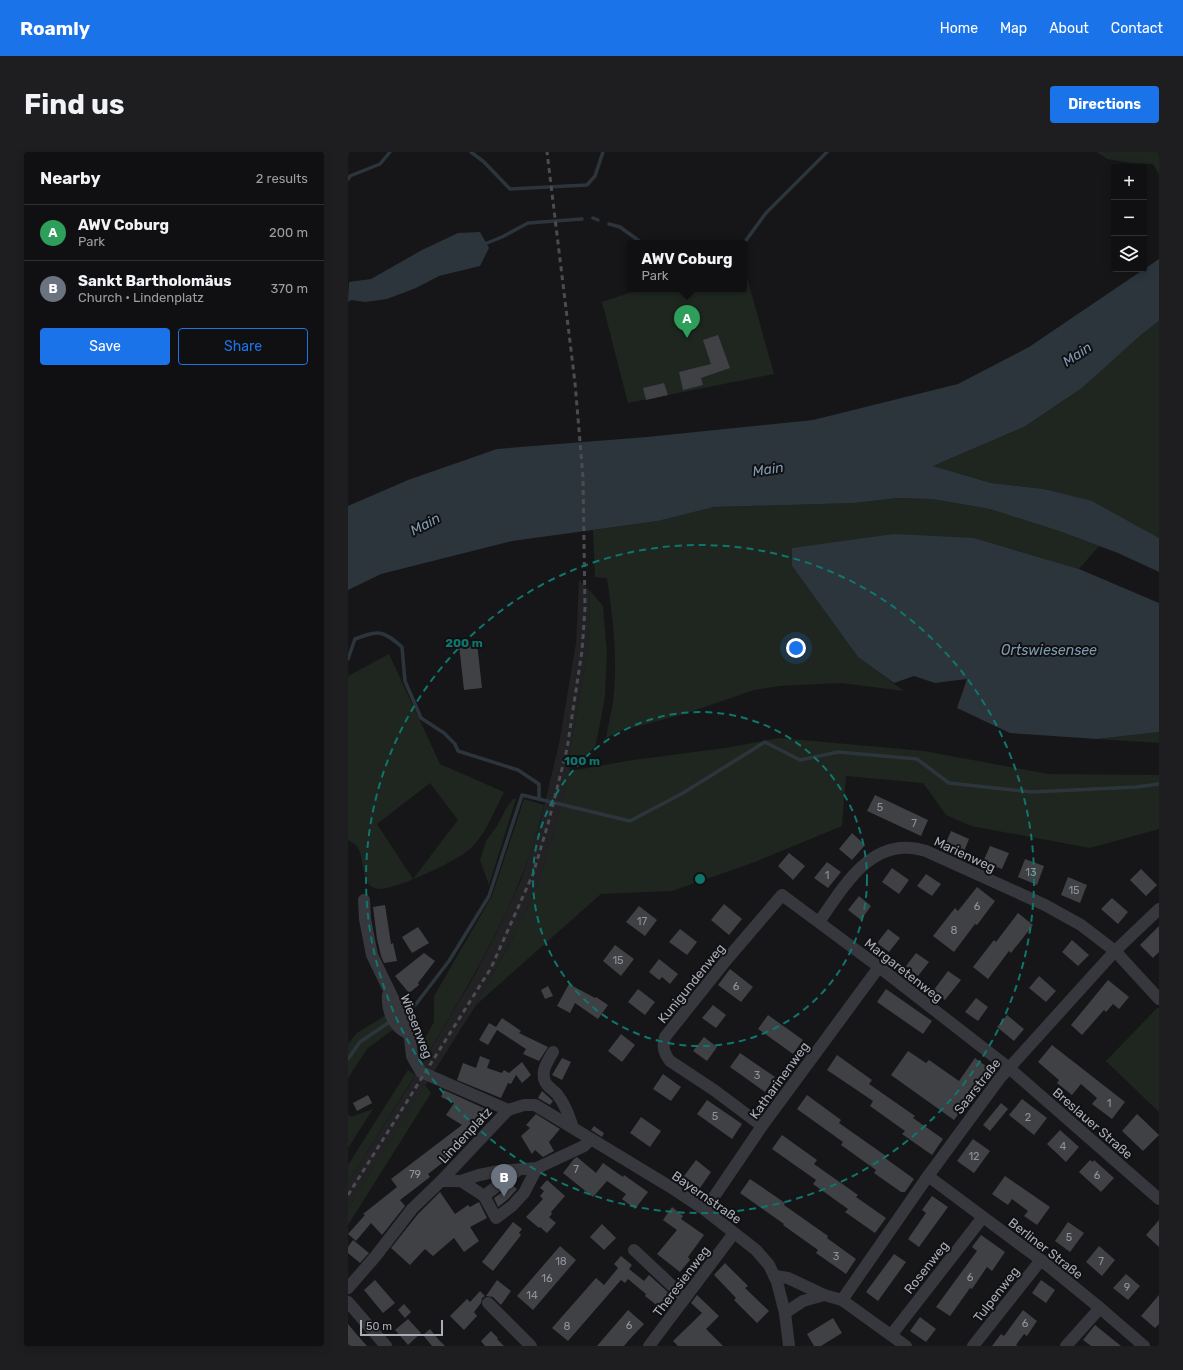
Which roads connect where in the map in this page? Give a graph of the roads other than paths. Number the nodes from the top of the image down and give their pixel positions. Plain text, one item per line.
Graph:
1 (782, 895) joint
2 (364, 900) dead end
3 (1159, 909) edge
4 (819, 922) junction
5 (1115, 951) junction
6 (879, 967) junction
7 (389, 990) junction
8 (1159, 999) edge
9 (409, 1034) junction
10 (553, 1052) dead end
11 (1009, 1068) junction
12 (508, 1110) junction
13 (762, 1126) junction
14 (573, 1128) junction
15 (591, 1139) junction
16 (537, 1168) junction
17 (518, 1170) junction
18 (928, 1176) junction
19 (441, 1181) junction
20 (461, 1181) junction
21 (484, 1196) junction
22 (1159, 1199) edge
23 (705, 1210) junction
24 (983, 1217) junction
25 (734, 1232) junction
26 (634, 1250) dead end
27 (1041, 1260) junction
28 (775, 1276) junction
29 (348, 1288) edge
30 (824, 1295) junction
31 (685, 1298) junction
32 (842, 1300) junction
33 (348, 1302) edge
34 (488, 1303) dead end
35 (1100, 1308) junction
36 (785, 1312) junction
37 (892, 1334) junction
38 (386, 1346) edge
39 (531, 1346) edge
40 (649, 1346) edge
41 (789, 1346) edge
42 (906, 1346) edge
43 (973, 1346) edge
44 (1066, 1346) edge
45 (1144, 1346) edge

1 - 4 street, Margaretenweg
1 - 13 street, Kunigundenweg
2 - 7 street, Wiesenweg
3 - 5 street, Saarstraße
4 - 5 street, Marienweg
4 - 6 street, Margaretenweg
5 - 8 street, Marienweg
5 - 11 street, Saarstraße
6 - 11 street, Margaretenweg
6 - 13 street, Katharinenweg
7 - 9 street, Wiesenweg
7 - 9 street
9 - 12 street, Wiesenweg
10 - 14 street
11 - 18 street, Saarstraße
11 - 22 street, Breslauer Straße
12 - 14 street, Bayernstraße
12 - 19 street, Lindenplatz
13 - 23 street, Katharinenweg
14 - 15 street, Bayernstraße
15 - 16 street, Lindenplatz
15 - 23 street, Bayernstraße
16 - 17 street, Lindenplatz
16 - 21 street
17 - 20 street, Lindenplatz
17 - 21 street
18 - 24 street, Berliner Straße
18 - 32 street, Saarstraße
19 - 20 street, Lindenplatz
19 - 29 street
20 - 21 street
23 - 25 street, Bayernstraße
24 - 27 street, Berliner Straße
24 - 37 street, Rosenweg
25 - 28 street, Bayernstraße
25 - 31 street, Theresienweg
26 - 31 street
27 - 35 street, Berliner Straße
27 - 43 street, Tulpenweg
28 - 30 street
28 - 36 street, Bayernstraße
30 - 32 street
30 - 36 street
31 - 40 street, Theresienweg
32 - 37 street
33 - 38 street
34 - 39 street
35 - 44 street
35 - 45 street, Berliner Straße
36 - 41 street, Bayernstraße
37 - 42 street

